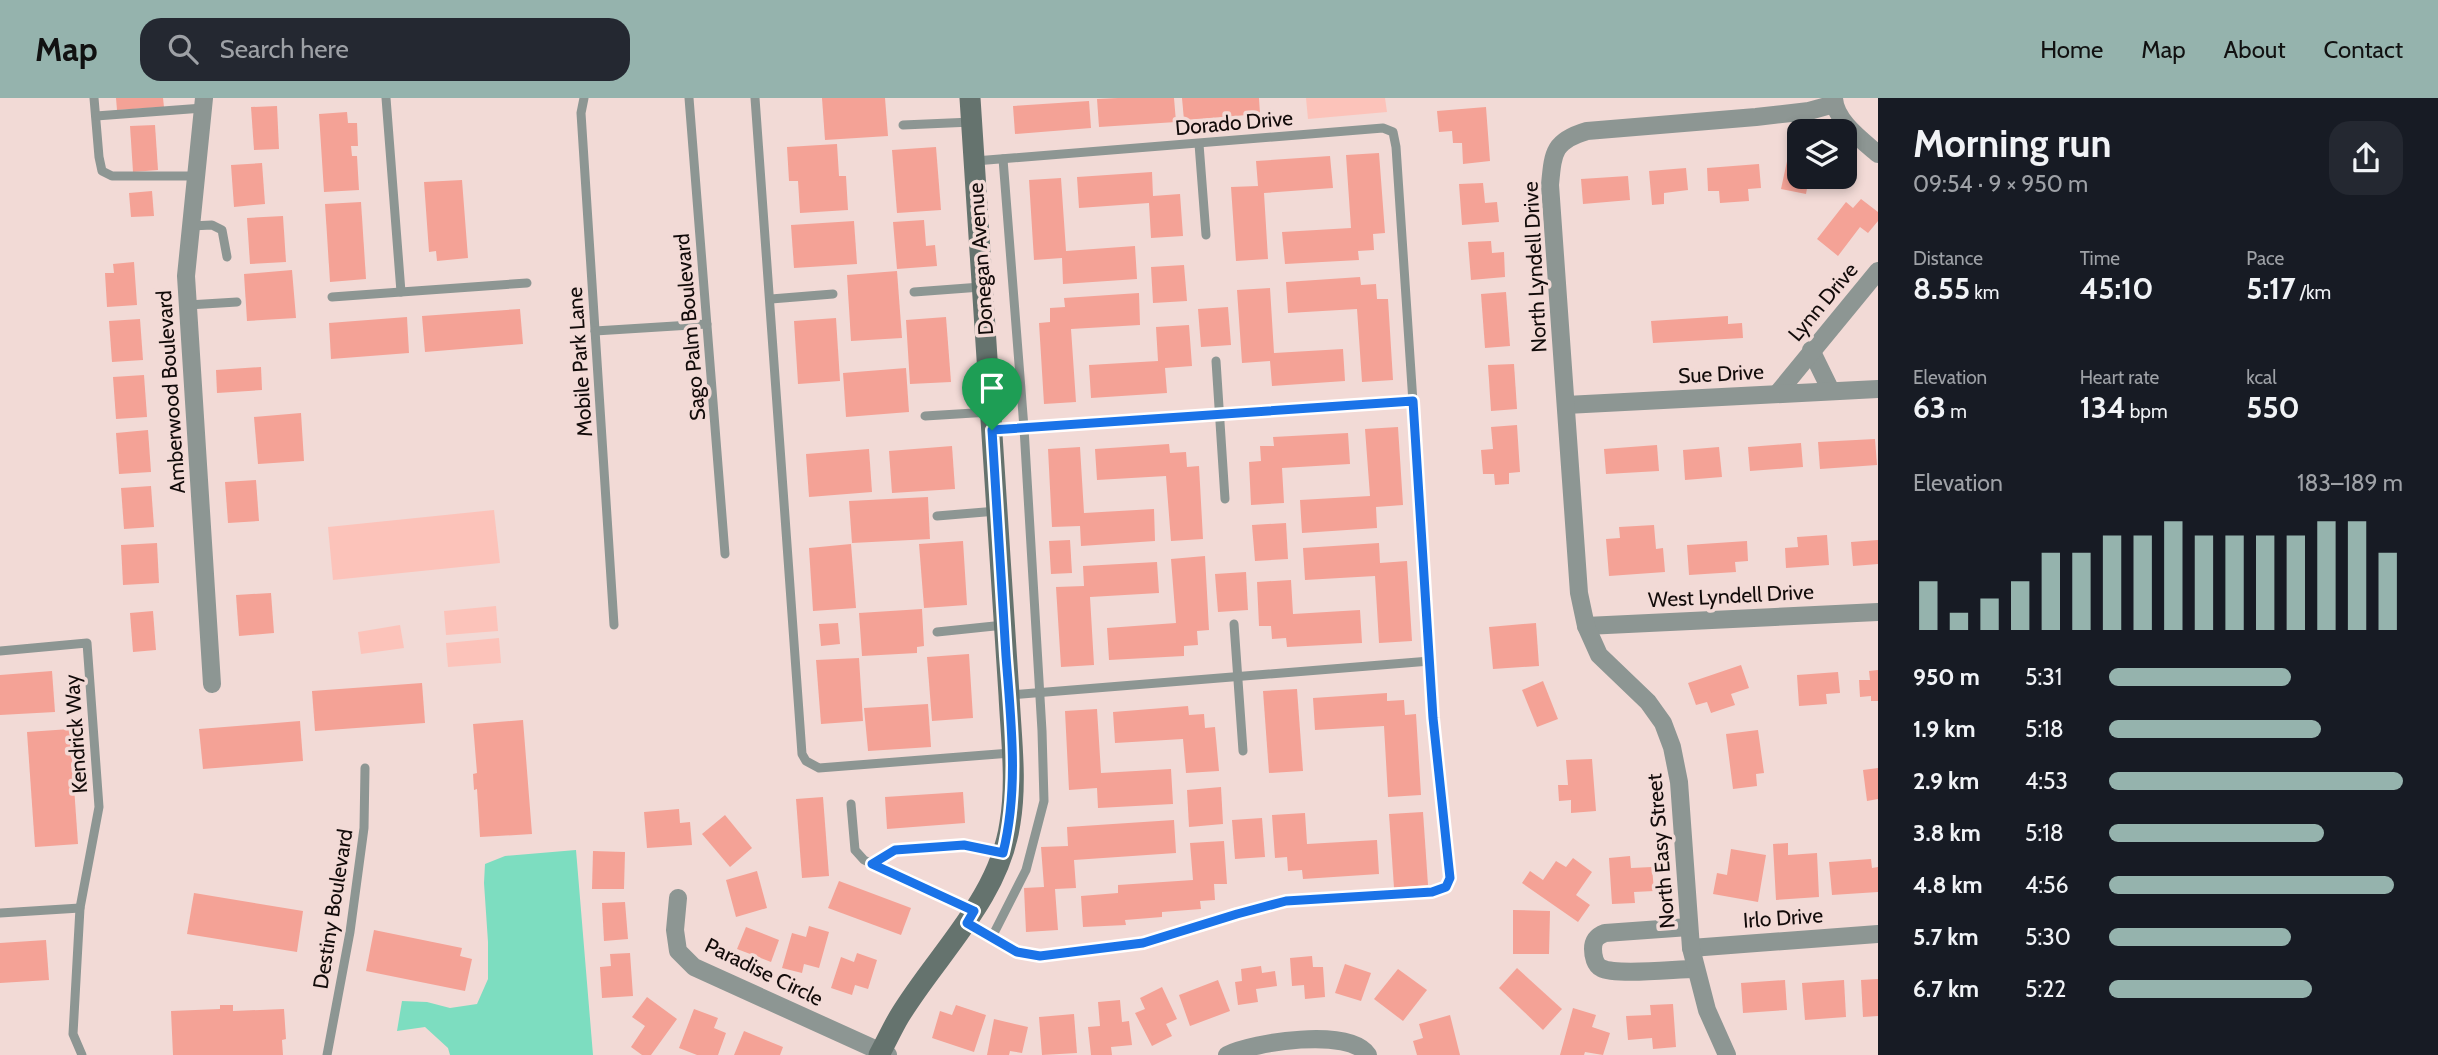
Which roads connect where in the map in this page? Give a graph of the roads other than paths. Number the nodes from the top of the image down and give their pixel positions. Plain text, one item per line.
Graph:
1 (94, 98) edge
2 (386, 98) edge
3 (584, 98) edge
4 (689, 98) edge
5 (755, 98) edge
6 (970, 98) edge
7 (1834, 101) edge
8 (204, 103) edge
9 (96, 116) junction
10 (971, 121) junction
11 (903, 125) dead end
12 (1199, 144) junction
13 (1878, 154) edge
14 (1003, 159) junction
15 (975, 162) junction
16 (196, 176) junction
17 (191, 226) junction
18 (1206, 235) dead end
19 (227, 257) dead end
20 (1878, 271) edge
21 (527, 282) dead end
22 (983, 287) junction
23 (401, 292) junction
24 (914, 292) dead end
25 (833, 294) dead end
26 (332, 297) dead end
27 (771, 299) junction
28 (237, 302) dead end
29 (188, 305) junction
30 (707, 324) junction
31 (595, 331) junction
32 (1811, 350) junction
33 (1216, 361) dead end
34 (1878, 389) edge
35 (1831, 391) junction
36 (1777, 394) junction
37 (1413, 401) junction
38 (1566, 405) junction
39 (1220, 414) junction
40 (925, 416) dead end
41 (991, 421) junction
42 (1024, 428) junction
43 (1226, 499) dead end
44 (997, 511) junction
45 (937, 516) dead end
46 (725, 554) dead end
47 (1878, 612) edge
48 (1234, 624) dead end
49 (614, 625) dead end
50 (1004, 625) junction
51 (1586, 626) junction
52 (937, 632) dead end
53 (0, 651) edge
54 (1430, 661) junction
55 (1238, 675) junction
56 (212, 684) dead end
57 (1040, 692) junction
58 (1009, 695) junction
59 (1243, 751) dead end
60 (1012, 753) junction
61 (365, 768) dead end
62 (851, 804) dead end
63 (1003, 853) junction
64 (872, 864) junction
65 (678, 898) dead end
66 (80, 908) junction
67 (0, 913) edge
68 (970, 917) junction
69 (1689, 927) junction
70 (1878, 934) edge
71 (992, 937) junction
72 (1691, 948) junction
73 (1695, 969) junction
74 (883, 1054) edge
75 (82, 1055) edge
76 (327, 1055) edge
77 (1227, 1055) edge
78 (1368, 1055) edge
79 (1727, 1055) edge

1 - 9 lane
2 - 23 lane
3 - 31 lane, Mobile Park Lane
4 - 30 lane, Sago Palm Boulevard
5 - 27 lane
6 - 10 street, Donegan Avenue
7 - 13 street
7 - 38 street, North Lyndell Drive
8 - 9 lane
8 - 16 street, Amberwood Boulevard
9 - 16 lane
10 - 11 lane
10 - 15 street, Donegan Avenue
12 - 14 lane, Dorado Drive
12 - 18 lane
12 - 37 lane, Dorado Drive
14 - 15 lane, Dorado Drive
14 - 42 lane
15 - 22 street, Donegan Avenue
16 - 17 street, Amberwood Boulevard
17 - 19 lane
17 - 29 street, Amberwood Boulevard
20 - 32 street, Lynn Drive
21 - 23 lane
22 - 24 lane
22 - 41 street, Donegan Avenue
23 - 26 lane
25 - 27 lane
27 - 60 lane
28 - 29 lane
29 - 56 street, Amberwood Boulevard
30 - 31 lane
30 - 46 lane, Sago Palm Boulevard
31 - 49 lane, Mobile Park Lane
32 - 35 street
32 - 36 street, Lynn Drive
33 - 39 lane
34 - 35 street, Sue Drive
35 - 36 street, Sue Drive
36 - 38 street, Sue Drive
37 - 39 lane
37 - 54 lane, Dorado Drive
38 - 51 street, North Lyndell Drive
39 - 42 lane
39 - 43 lane
40 - 41 lane
41 - 42 lane
41 - 44 street, Donegan Avenue
42 - 57 lane
44 - 45 lane
44 - 50 street, Donegan Avenue
47 - 51 street, West Lyndell Drive
48 - 55 lane
50 - 52 lane
50 - 58 street, Donegan Avenue
51 - 69 street, North Easy Street
53 - 66 lane, Kendrick Way
54 - 55 lane
54 - 71 lane, Dorado Drive
55 - 57 lane
55 - 59 lane
57 - 58 lane
57 - 71 lane
58 - 60 street, Donegan Avenue
60 - 63 street, Donegan Avenue
61 - 76 lane, Destiny Boulevard
62 - 64 lane
63 - 64 lane
63 - 68 street, Donegan Avenue
64 - 68 lane, Dorado Drive
65 - 74 street, Paradise Circle
66 - 67 lane
66 - 75 lane
68 - 71 lane, Dorado Drive
68 - 74 street, Donegan Avenue
69 - 72 street, North Easy Street
69 - 73 street
70 - 72 street, Irlo Drive
72 - 73 street, North Easy Street
73 - 79 street, North Easy Street
77 - 78 street

